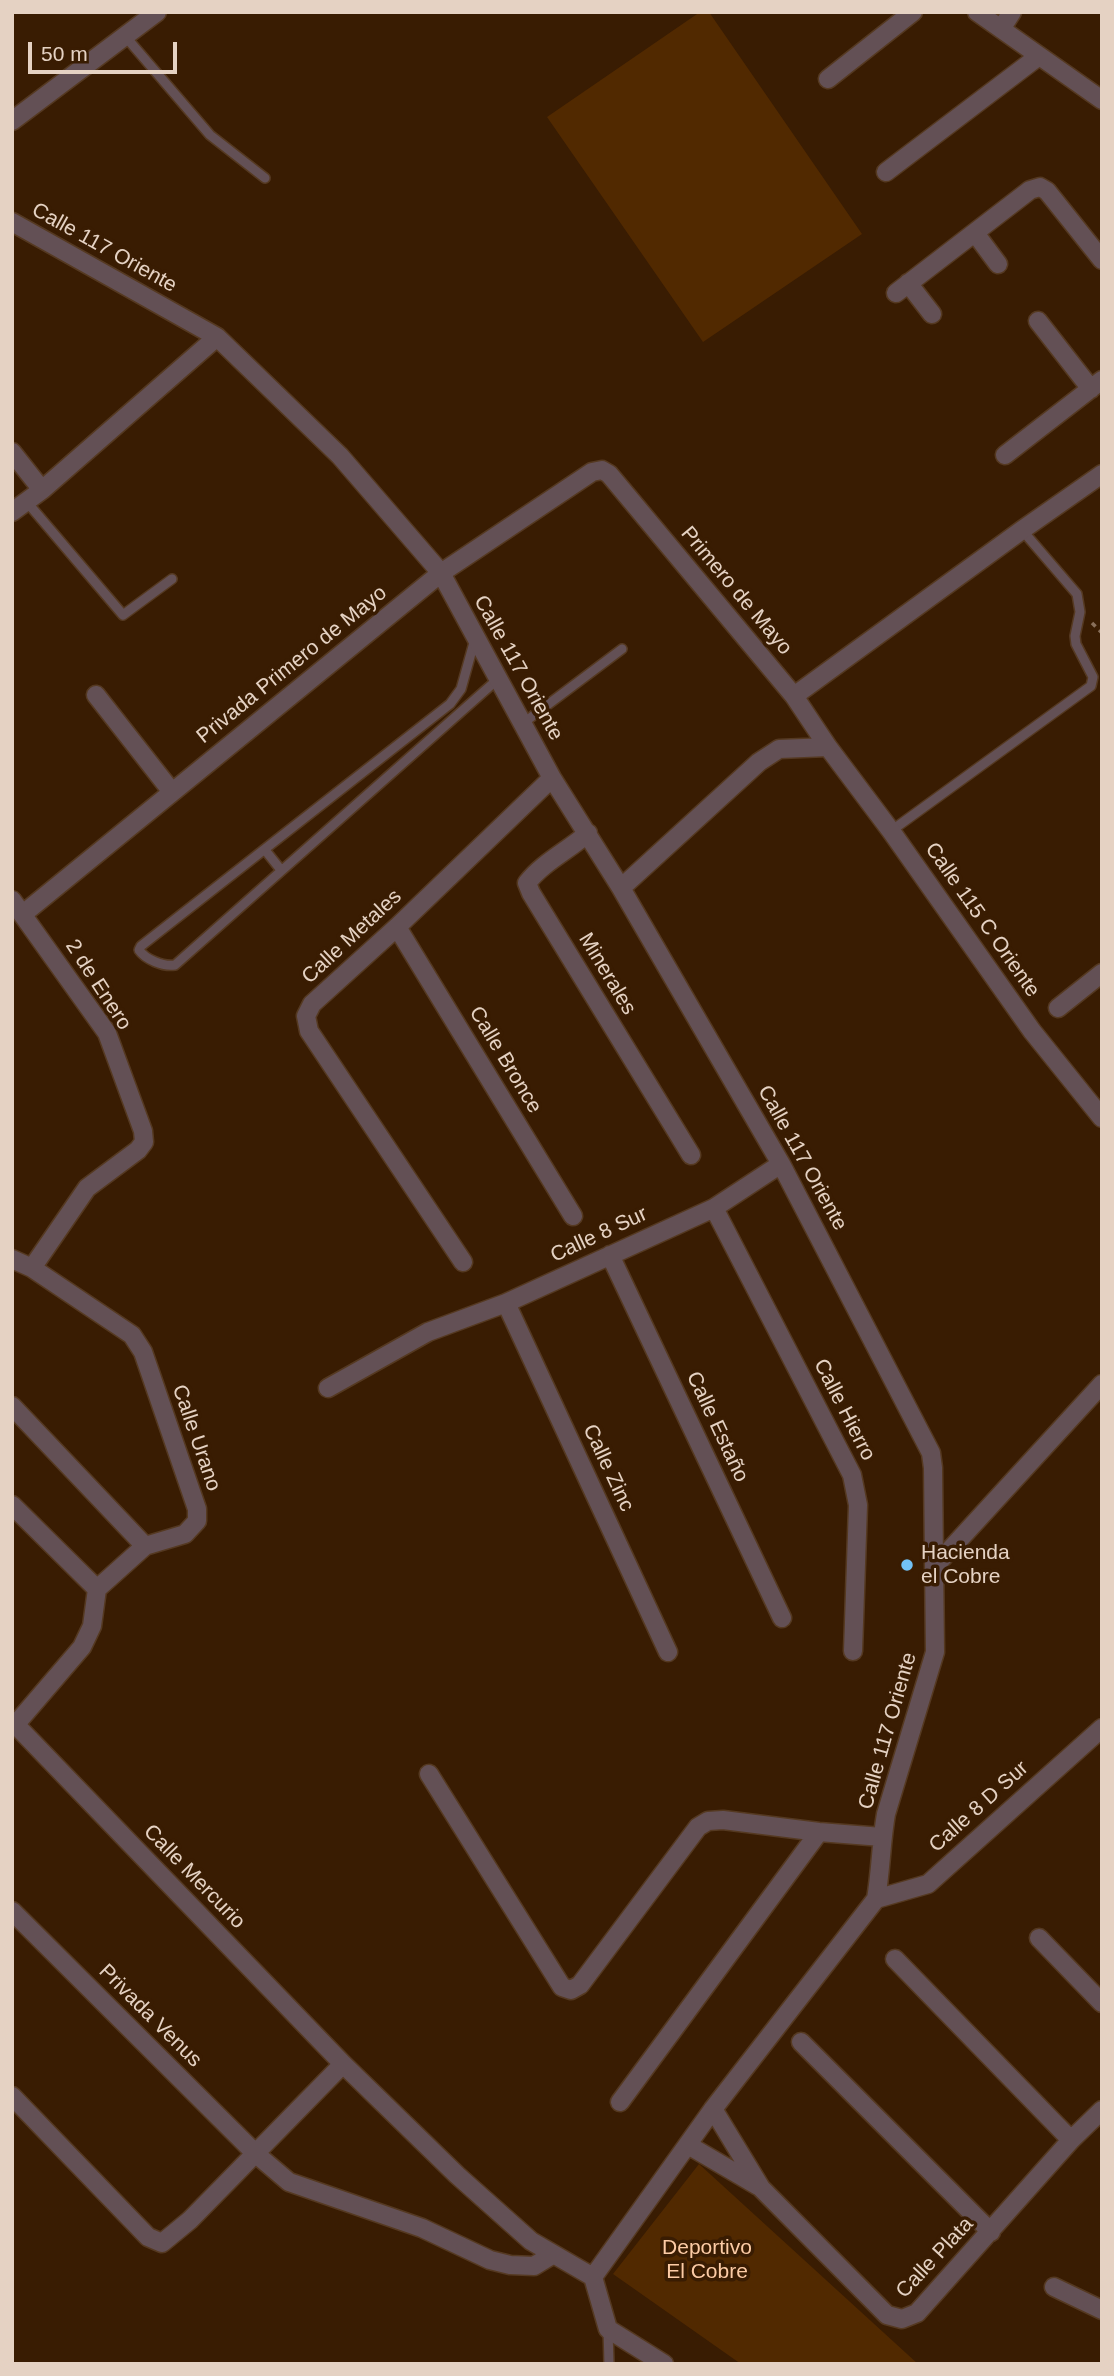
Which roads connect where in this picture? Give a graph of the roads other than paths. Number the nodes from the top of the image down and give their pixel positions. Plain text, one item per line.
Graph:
1 (157, 12) edge
2 (913, 12) edge
3 (977, 12) edge
4 (1012, 12) edge
5 (1001, 29) junction
6 (125, 36) junction
7 (1038, 56) junction
8 (828, 79) dead end
9 (1102, 100) edge
10 (12, 121) edge
11 (886, 172) dead end
12 (265, 178) dead end
13 (12, 222) edge
14 (975, 233) junction
15 (1102, 260) edge
16 (998, 264) dead end
17 (932, 314) dead end
18 (1038, 321) dead end
19 (217, 337) junction
20 (1097, 384) edge
21 (12, 452) edge
22 (1005, 455) dead end
23 (602, 470) joint
24 (1102, 474) edge
25 (42, 490) junction
26 (19, 507) edge
27 (1022, 530) junction
28 (441, 573) junction
29 (172, 579) dead end
30 (475, 638) junction
31 (622, 649) dead end
32 (498, 679) junction
33 (96, 695) dead end
34 (794, 696) junction
35 (522, 724) junction
36 (828, 747) junction
37 (369, 768) junction
38 (552, 778) junction
39 (380, 782) junction
40 (172, 792) junction
41 (891, 831) junction
42 (588, 833) junction
43 (265, 850) junction
44 (281, 870) junction
45 (621, 888) junction
46 (18, 907) edge
47 (397, 927) junction
48 (1102, 973) edge
49 (1059, 1008) dead end
50 (1102, 1118) edge
51 (691, 1155) dead end
52 (781, 1164) junction
53 (714, 1208) junction
54 (573, 1216) dead end
55 (610, 1255) junction
56 (12, 1259) edge
57 (463, 1262) dead end
58 (32, 1268) junction
59 (506, 1303) junction
60 (1102, 1384) edge
61 (328, 1388) dead end
62 (12, 1406) edge
63 (12, 1505) edge
64 (145, 1546) junction
65 (936, 1565) junction
66 (97, 1589) junction
67 (782, 1618) dead end
68 (853, 1651) dead end
69 (668, 1652) dead end
70 (1102, 1728) edge
71 (16, 1732) edge
72 (429, 1774) dead end
73 (819, 1832) junction
74 (882, 1837) junction
75 (876, 1899) junction
76 (12, 1911) edge
77 (1039, 1938) dead end
78 (895, 1959) dead end
79 (1102, 2003) edge
80 (801, 2042) dead end
81 (343, 2064) junction
82 (12, 2096) edge
83 (620, 2102) dead end
84 (713, 2109) junction
85 (1102, 2110) edge
86 (1071, 2140) junction
87 (688, 2144) junction
88 (256, 2154) junction
89 (761, 2188) junction
90 (991, 2232) junction
91 (552, 2255) junction
92 (593, 2277) junction
93 (1054, 2287) dead end
94 (1102, 2311) edge
95 (608, 2329) junction
96 (609, 2364) edge
97 (664, 2364) edge

1 - 6 street
2 - 8 street
3 - 5 street
4 - 5 street
5 - 7 street
6 - 10 street
6 - 12 lane
7 - 9 street
7 - 11 street
13 - 19 street, Calle 117 Oriente
14 - 15 street
14 - 16 street
14 - 17 street
18 - 20 street
19 - 25 street
19 - 28 street, Calle 117 Oriente
20 - 22 street
21 - 25 street
23 - 28 street, Privada Primero de Mayo
23 - 34 street, Primero de Mayo
24 - 27 street
25 - 26 street
26 - 29 lane
27 - 34 street
27 - 41 lane
28 - 30 street, Calle 117 Oriente
28 - 40 street, Privada Primero de Mayo
30 - 32 street, Calle 117 Oriente
30 - 37 lane
31 - 35 lane
32 - 35 street, Calle 117 Oriente
32 - 39 lane
33 - 40 street
34 - 36 street, Primero de Mayo
35 - 38 street, Calle 117 Oriente
36 - 41 street, Calle 115 C Oriente
36 - 45 street
37 - 39 lane
37 - 43 lane
38 - 42 street, Calle 117 Oriente
38 - 47 street, Calle Metales
39 - 44 lane
40 - 46 street, Privada Primero de Mayo
41 - 50 street, Calle 115 C Oriente
42 - 45 street, Calle 117 Oriente
42 - 51 street, Minerales
43 - 44 lane
43 - 44 lane
45 - 52 street, Calle 117 Oriente
46 - 58 street, 2 de Enero
47 - 54 street, Calle Bronce
47 - 57 street, Calle Metales
48 - 49 street
52 - 53 street, Calle 8 Sur
52 - 65 street, Calle 117 Oriente
53 - 55 street, Calle 8 Sur
53 - 68 street, Calle Hierro
55 - 59 street, Calle 8 Sur
55 - 67 street, Calle Estaño
56 - 58 street
58 - 64 street, Calle Urano
59 - 61 street, Calle 8 Sur
59 - 69 street, Calle Zinc
60 - 65 street
62 - 64 street
63 - 66 street
64 - 66 street, Calle Urano
65 - 74 street, Calle 117 Oriente
66 - 71 street
70 - 75 street, Calle 8 D Sur
71 - 81 street, Calle Mercurio
72 - 73 street
73 - 74 street
73 - 83 street
74 - 75 street, Calle 117 Oriente
75 - 84 street, Calle 117 Oriente
76 - 88 street, Privada Venus
77 - 79 street
78 - 86 street
80 - 90 street
81 - 88 street
81 - 91 street, Calle Mercurio
82 - 88 street
84 - 87 street, Calle 117 Oriente
84 - 89 street, Calle Plata
85 - 86 street, Calle Plata
86 - 90 street, Calle Plata
87 - 89 street, Calle Plata
87 - 92 street, Calle 117 Oriente
88 - 91 street, Privada Venus
89 - 90 street, Calle Plata
91 - 92 street, Calle Mercurio
92 - 95 street
93 - 94 street
95 - 96 lane
95 - 97 street

